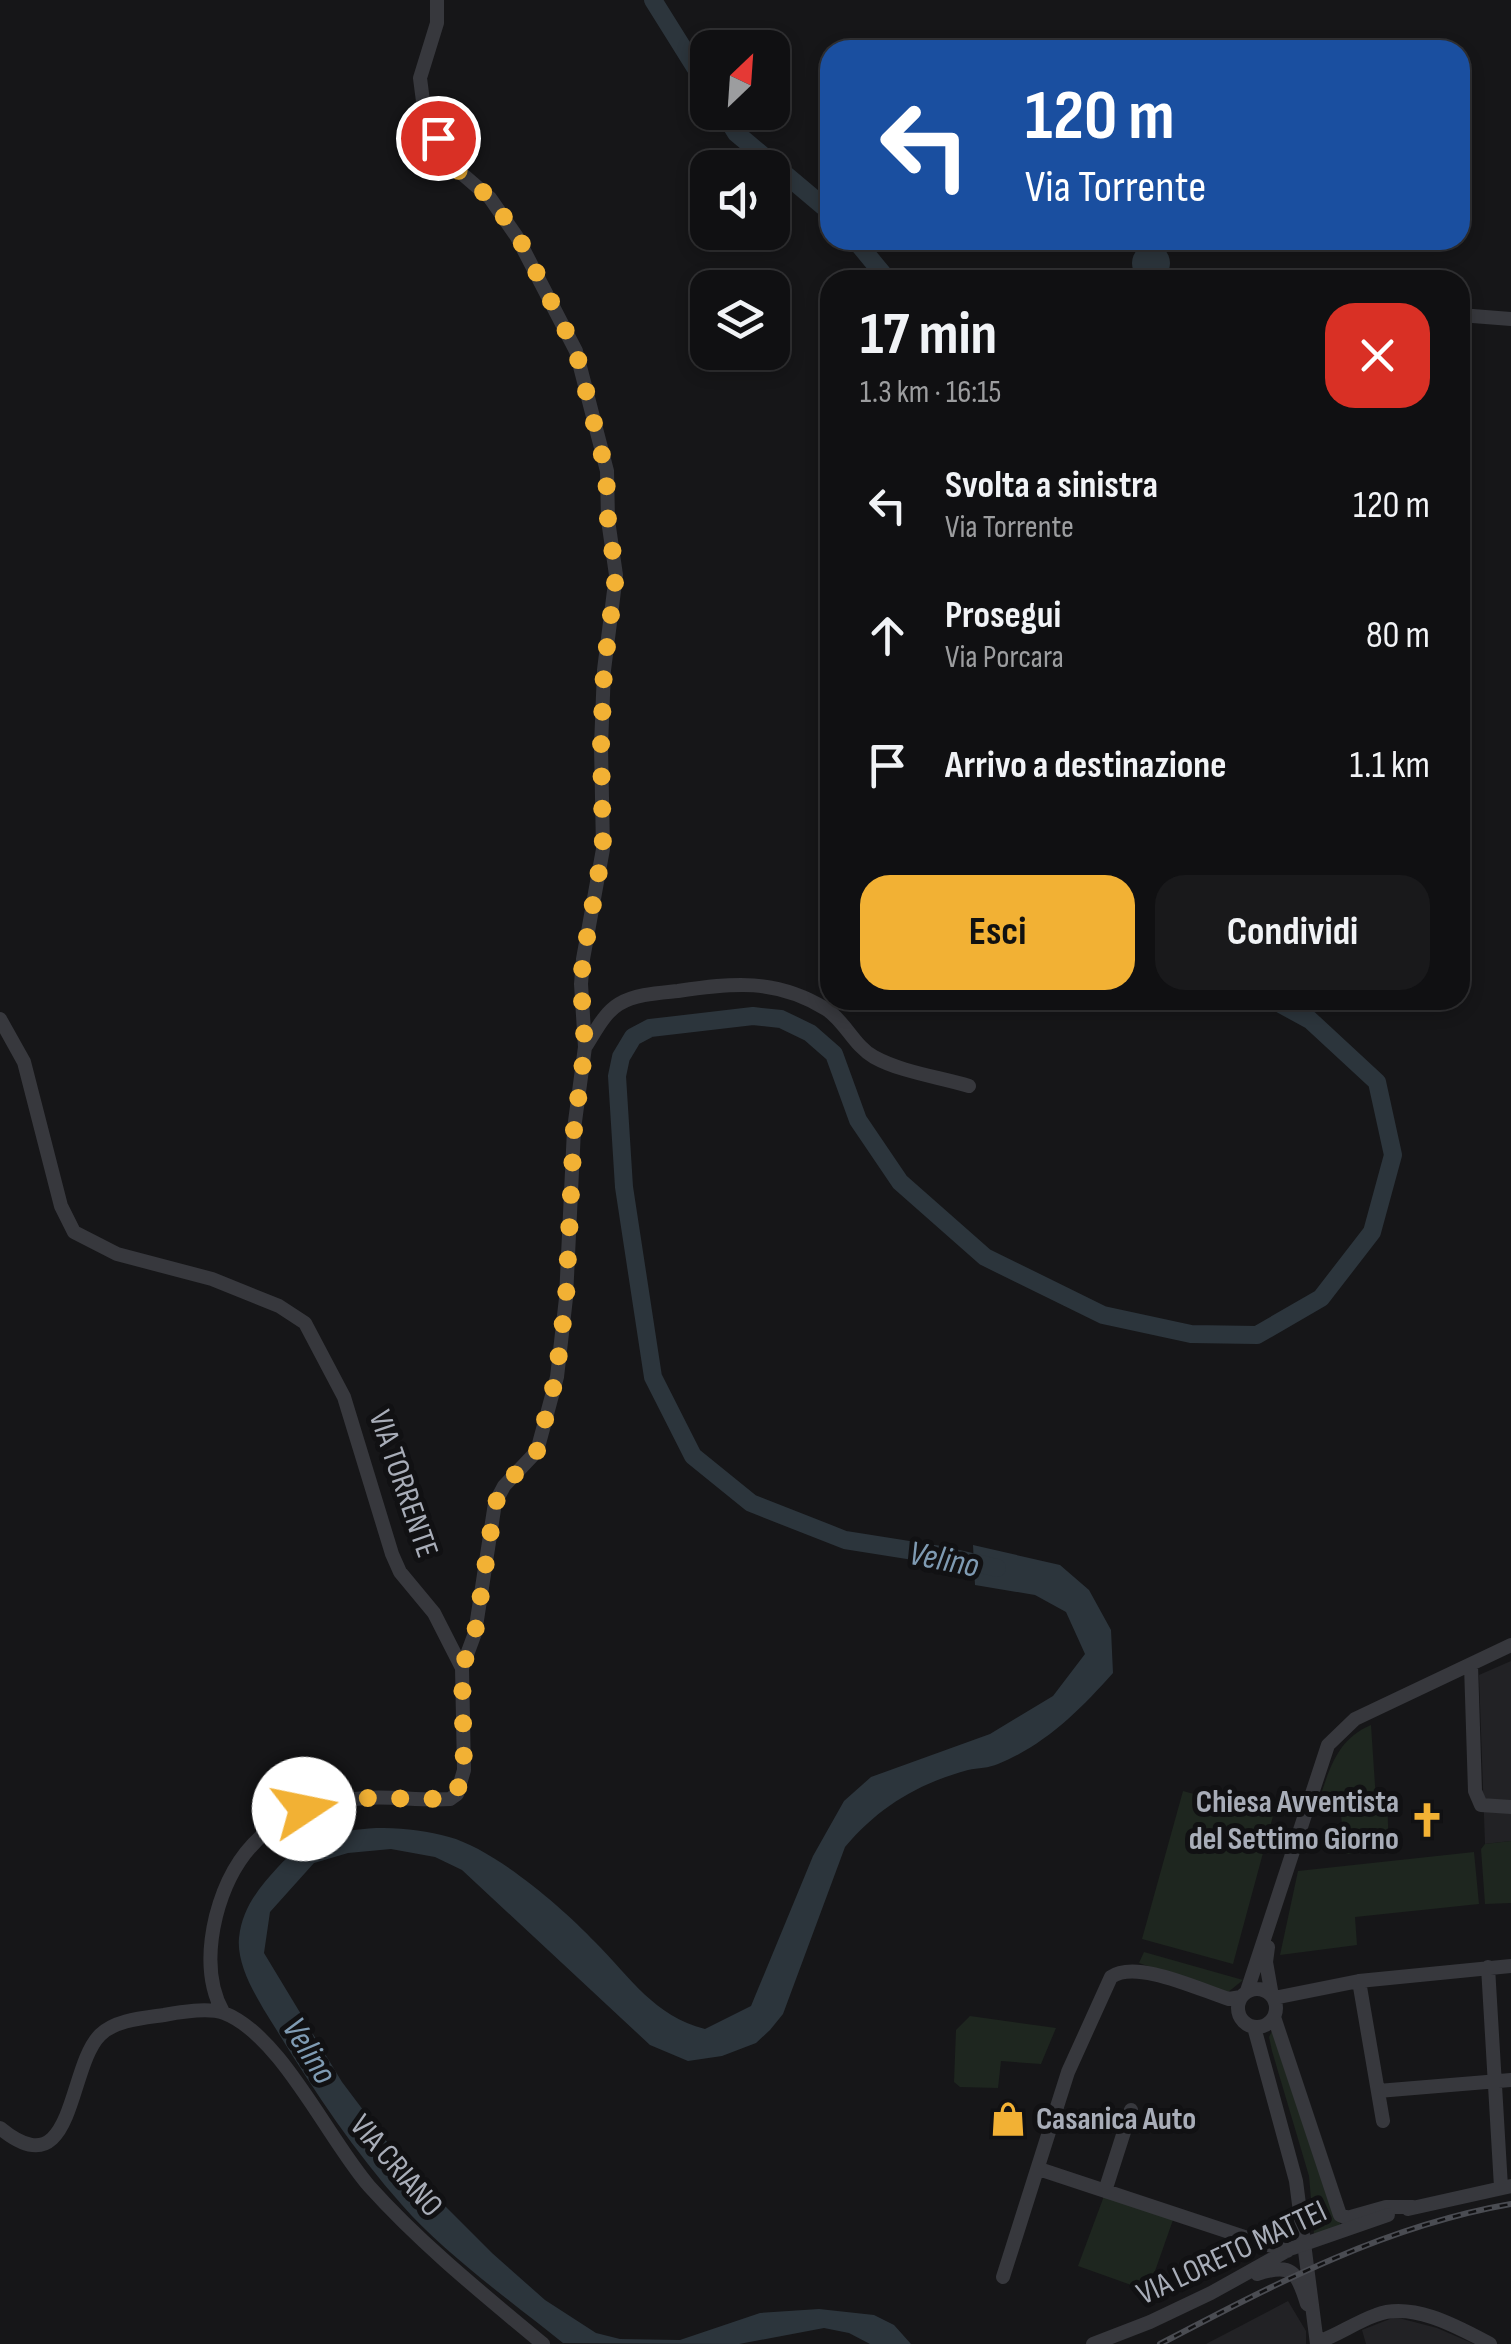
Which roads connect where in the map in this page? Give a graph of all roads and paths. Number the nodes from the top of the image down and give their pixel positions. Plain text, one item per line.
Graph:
1 (437, 0) edge
2 (1470, 315) edge
3 (1511, 319) edge
4 (820, 1006) edge
5 (828, 1010) edge
6 (0, 1019) edge
7 (585, 1047) junction
8 (969, 1086) dead end
9 (1511, 1645) edge
10 (1471, 1665) junction
11 (462, 1668) junction
12 (1511, 1807) edge
13 (1268, 1932) junction
14 (1511, 1966) edge
15 (1488, 1967) junction
16 (1359, 1981) junction
17 (1244, 1994) junction
18 (1273, 1997) junction
19 (223, 2012) junction
20 (1274, 2017) junction
21 (1254, 2026) junction
22 (1511, 2080) edge
23 (1494, 2081) junction
24 (1378, 2091) junction
25 (1131, 2110) dead end
26 (1384, 2121) dead end
27 (0, 2128) edge
28 (1039, 2169) junction
29 (1506, 2187) edge
30 (1105, 2191) junction
31 (1413, 2208) junction
32 (1248, 2236) junction
33 (1290, 2250) junction
34 (1251, 2269) junction
35 (1003, 2277) dead end
36 (1211, 2293) junction
37 (1315, 2343) edge
38 (543, 2344) edge
39 (1093, 2344) edge
40 (1490, 2344) edge

1 - 7 street
2 - 3 street
4 - 7 street
5 - 8 street
6 - 11 street, VIA TORRENTE
7 - 11 street
9 - 10 street
10 - 12 street
10 - 13 street
11 - 19 street, VIA TORRENTE
13 - 17 street
13 - 18 street
14 - 15 street
15 - 16 street
15 - 23 street
16 - 18 street
16 - 24 street
17 - 18 street
17 - 21 street
17 - 28 street
18 - 20 street
19 - 27 street
19 - 38 street, VIA CRIANO
20 - 21 street
20 - 31 street
21 - 37 street
22 - 23 street
23 - 24 street
23 - 29 street
24 - 26 street
25 - 30 street
28 - 30 street
28 - 35 street
29 - 31 street, VIA LORETO MATTEI
30 - 32 street
31 - 33 street, VIA LORETO MATTEI, bridge
32 - 33 street
32 - 34 street
33 - 34 street, VIA LORETO MATTEI
34 - 36 street, VIA LORETO MATTEI
36 - 37 street
36 - 39 street, VIA LORETO MATTEI
37 - 40 street

